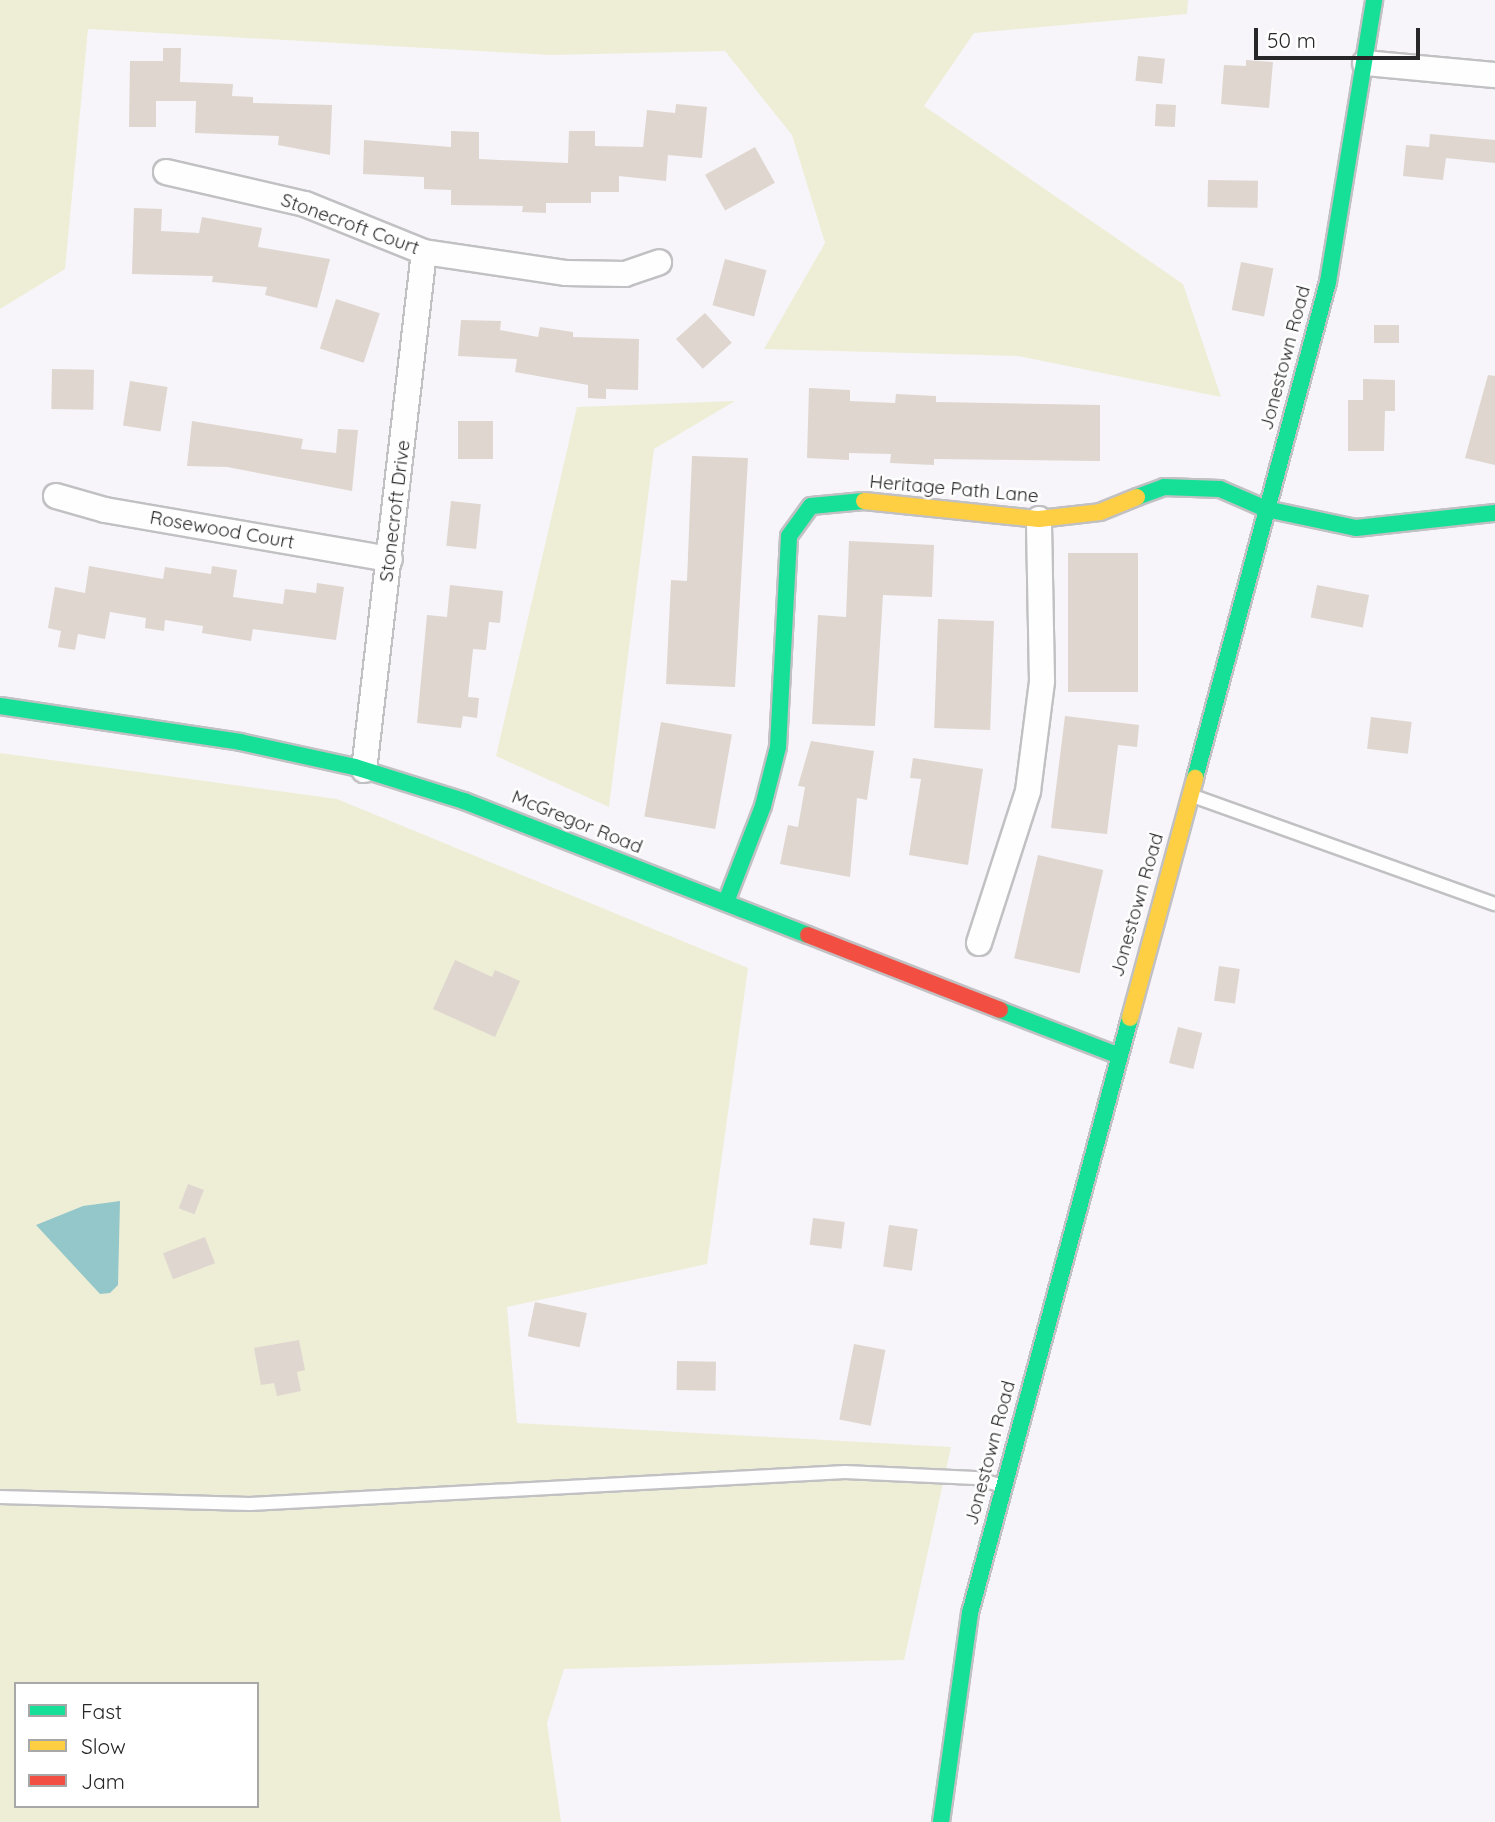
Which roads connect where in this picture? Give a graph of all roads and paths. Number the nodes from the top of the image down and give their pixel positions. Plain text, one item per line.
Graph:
1 (1374, 0) edge
2 (1365, 63) junction
3 (1495, 75) edge
4 (166, 172) dead end
5 (424, 252) junction
6 (659, 262) dead end
7 (56, 496) dead end
8 (1266, 509) junction
9 (1495, 513) edge
10 (1039, 519) junction
11 (390, 559) junction
12 (0, 706) edge
13 (364, 769) junction
14 (1189, 795) junction
15 (726, 902) junction
16 (1495, 904) edge
17 (979, 943) dead end
18 (1116, 1055) junction
19 (1003, 1486) junction
20 (0, 1497) edge
21 (941, 1822) edge

1 - 2 street, Jonestown Road
2 - 3 street
2 - 8 street, Jonestown Road
4 - 5 street, Stonecroft Court
5 - 6 street, Stonecroft Court
5 - 11 street, Stonecroft Drive
7 - 11 street, Rosewood Court
8 - 9 street, Heritage Path Lane
8 - 10 street, Heritage Path Lane
8 - 14 street, Jonestown Road
10 - 15 street, Heritage Path Lane
10 - 17 street
11 - 13 street, Stonecroft Drive
12 - 13 street, McGregor Road
13 - 15 street, McGregor Road
14 - 16 lane
14 - 18 street, Jonestown Road
15 - 18 street, McGregor Road
18 - 19 street, Jonestown Road
19 - 20 lane
19 - 21 street, Jonestown Road

